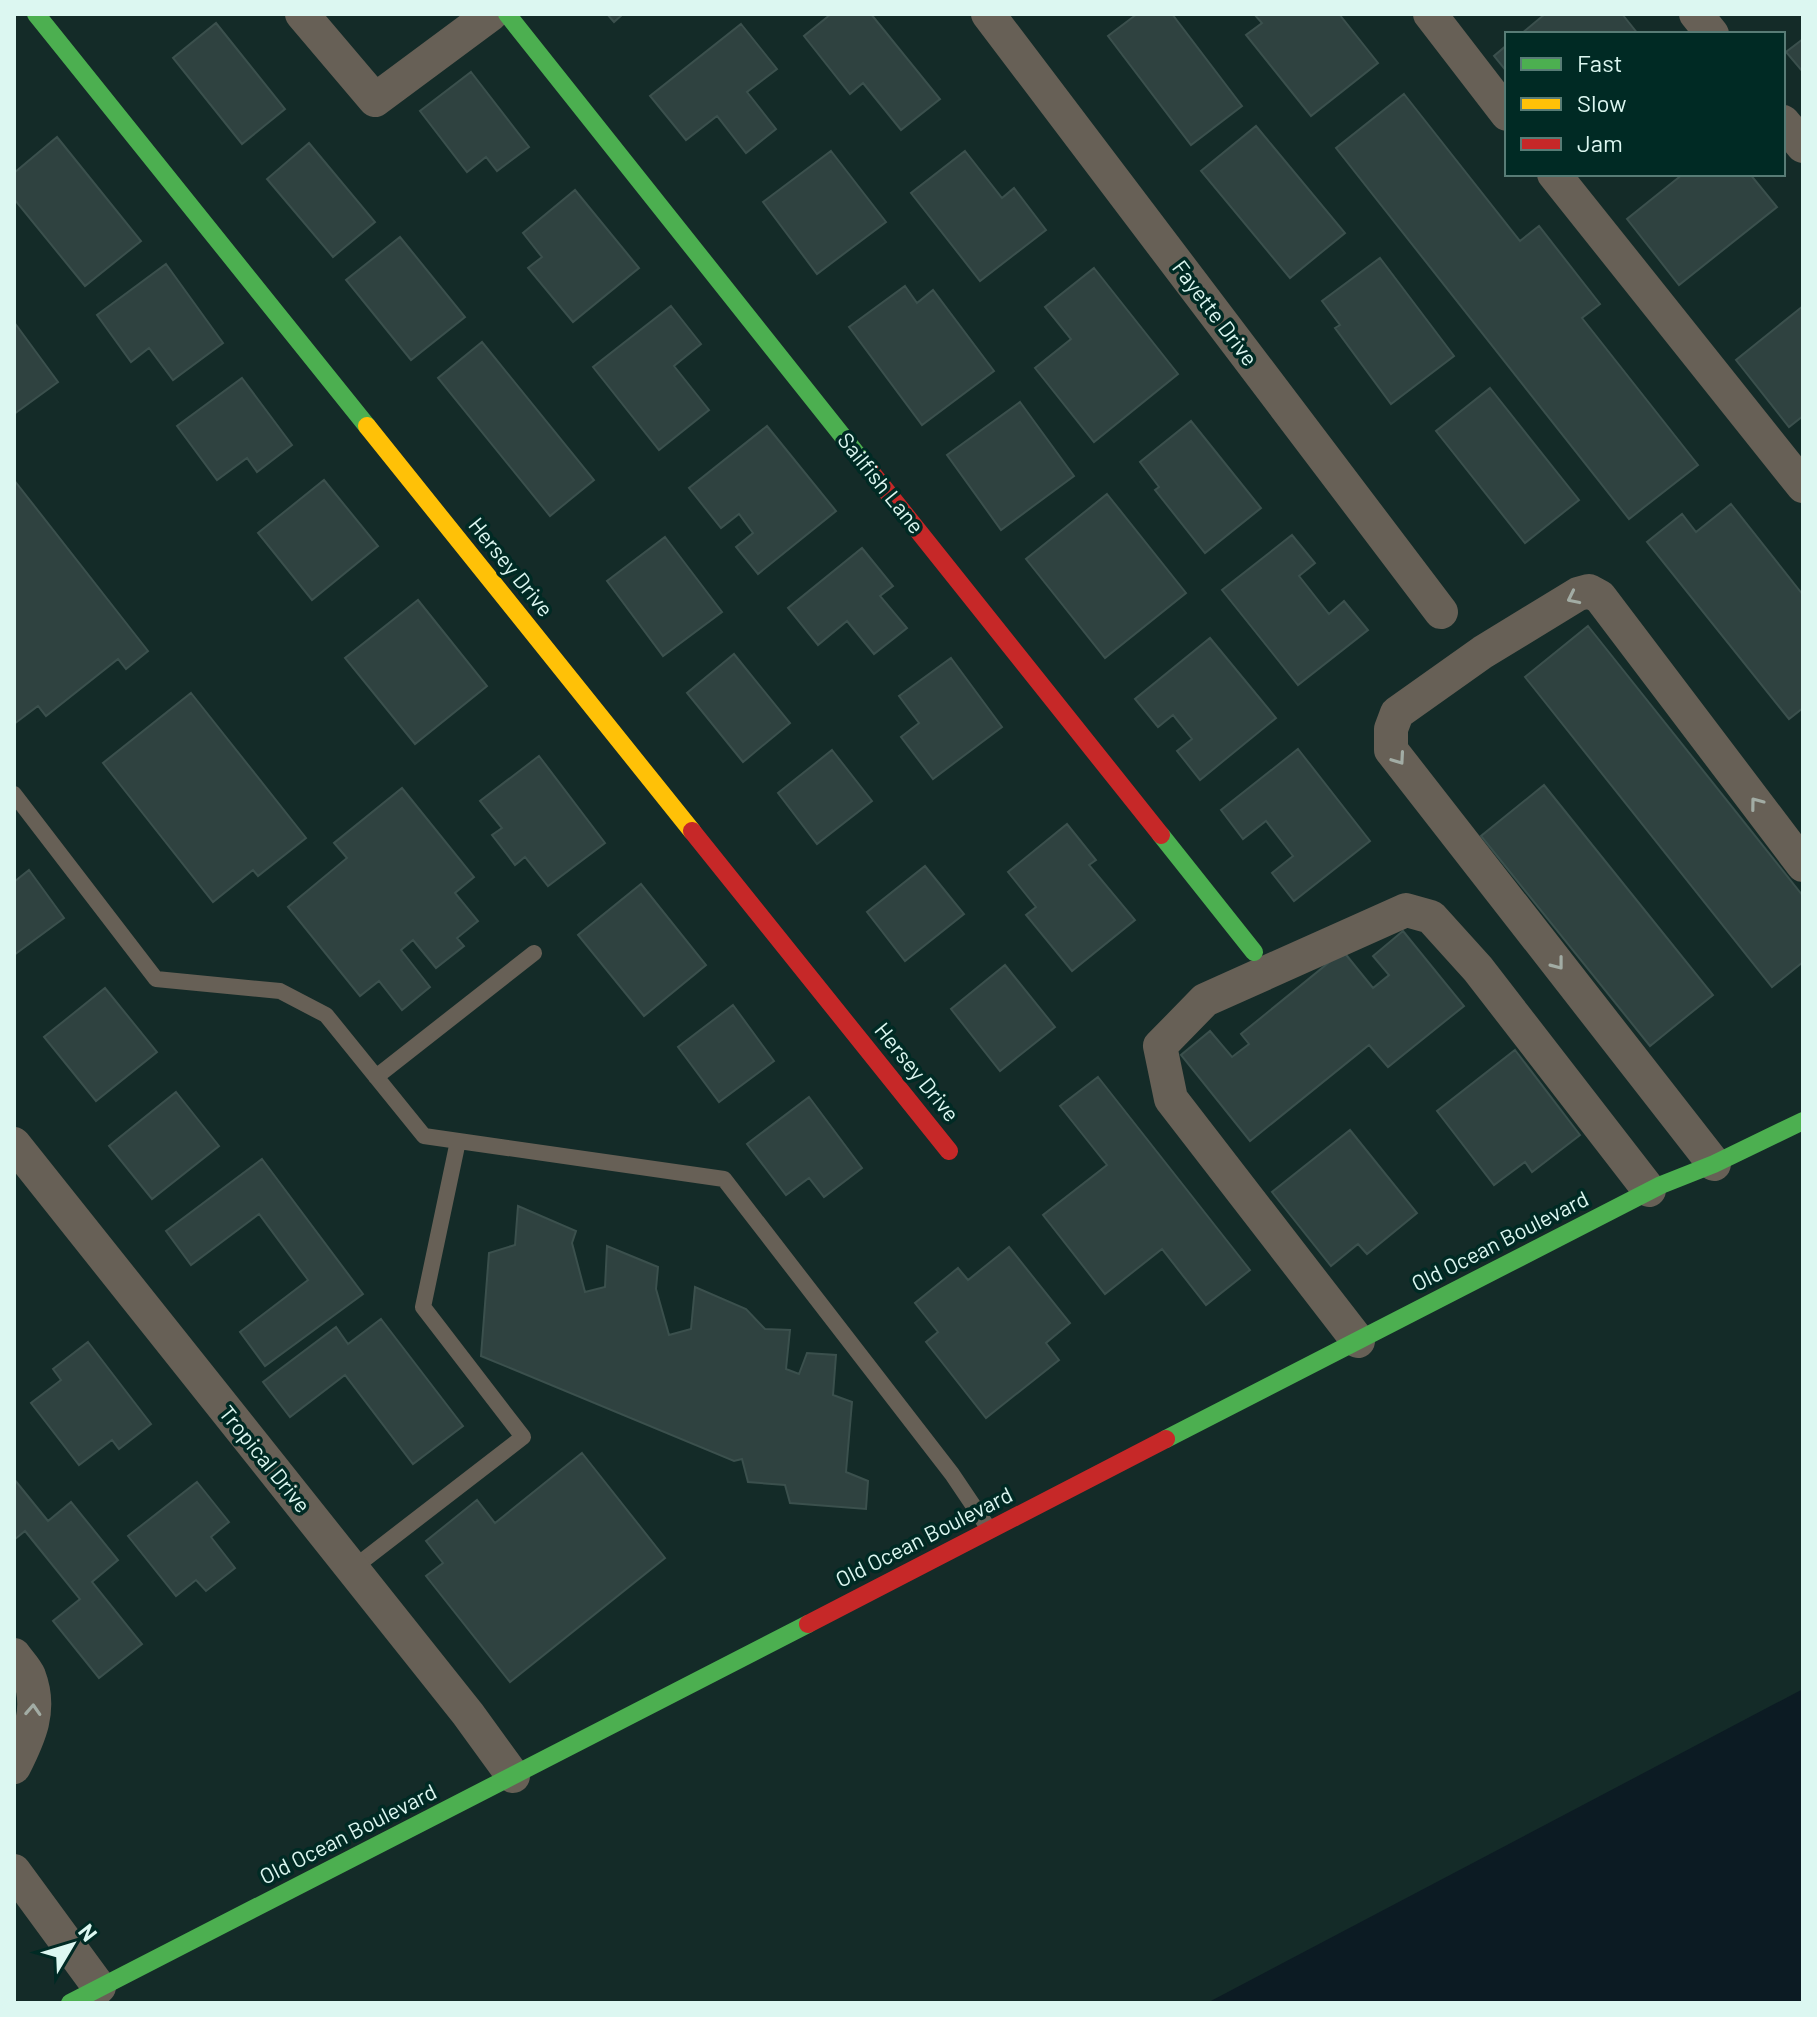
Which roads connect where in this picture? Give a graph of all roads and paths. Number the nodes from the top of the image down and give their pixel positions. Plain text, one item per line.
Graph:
1 (36, 14) edge
2 (302, 14) edge
3 (491, 14) edge
4 (507, 14) edge
5 (988, 14) edge
6 (1430, 14) edge
7 (1696, 14) edge
8 (1710, 32) edge
9 (1505, 111) edge
10 (1785, 124) edge
11 (1803, 146) edge
12 (1556, 176) edge
13 (1803, 486) edge
14 (1441, 612) dead end
15 (14, 794) edge
16 (1803, 865) edge
17 (1254, 952) dead end
18 (534, 953) dead end
19 (376, 1077) junction
20 (1803, 1121) edge
21 (458, 1141) junction
22 (14, 1144) edge
23 (949, 1151) dead end
24 (1714, 1164) junction
25 (1649, 1190) junction
26 (1358, 1341) junction
27 (990, 1530) junction
28 (352, 1569) junction
29 (14, 1655) edge
30 (14, 1767) edge
31 (513, 1776) junction
32 (14, 1871) edge
33 (84, 1995) edge

1 - 23 street, Hersey Drive
2 - 3 street
4 - 17 street, Sailfish Lane
5 - 14 street, Fayette Drive
6 - 9 street
7 - 8 street
10 - 11 street
12 - 13 street
15 - 19 lane
16 -> 24 street
18 - 19 lane
19 - 21 lane
20 - 24 street, Old Ocean Boulevard
21 - 27 lane
21 - 28 lane
22 - 28 street, Tropical Drive
24 - 25 street, Old Ocean Boulevard
25 - 26 street, Old Ocean Boulevard
25 - 26 street
26 - 27 street, Old Ocean Boulevard
27 - 31 street, Old Ocean Boulevard
28 - 31 street, Tropical Drive
30 -> 29 street
31 - 33 street, Old Ocean Boulevard
32 - 33 street

